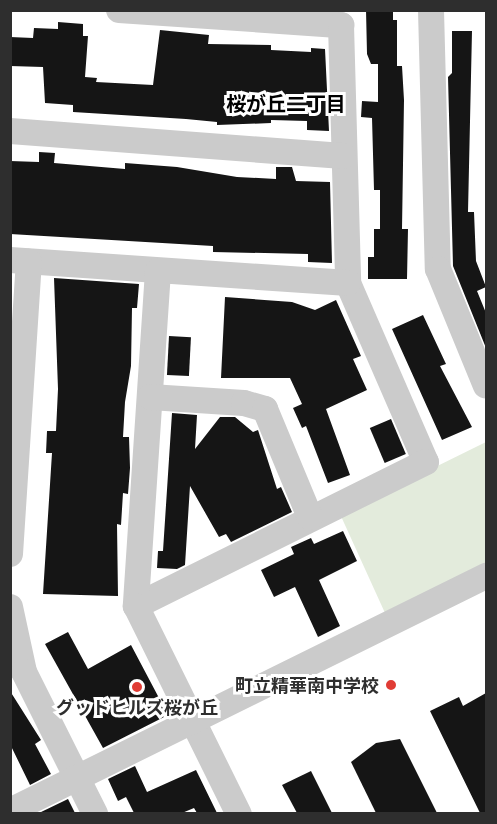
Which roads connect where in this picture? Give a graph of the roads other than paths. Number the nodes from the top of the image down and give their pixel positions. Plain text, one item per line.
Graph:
1 (118, 10) edge
2 (431, 10) edge
3 (10, 131) edge
4 (343, 156) junction
5 (20, 261) edge
6 (158, 271) junction
7 (348, 283) junction
8 (486, 386) edge
9 (150, 397) junction
10 (310, 517) junction
11 (10, 554) edge
12 (486, 576) edge
13 (136, 606) junction
14 (10, 607) edge
15 (192, 722) junction
16 (77, 777) junction
17 (10, 811) edge
18 (95, 813) edge
19 (239, 813) edge

1 - 4 street
2 - 8 street
3 - 4 street
4 - 7 street
5 - 6 street
5 - 11 street
6 - 7 street
6 - 9 street
7 - 10 street
9 - 10 street
9 - 13 street
10 - 13 street
12 - 15 street
13 - 15 street
14 - 16 street
15 - 16 street
15 - 19 street
16 - 17 street
16 - 18 street

